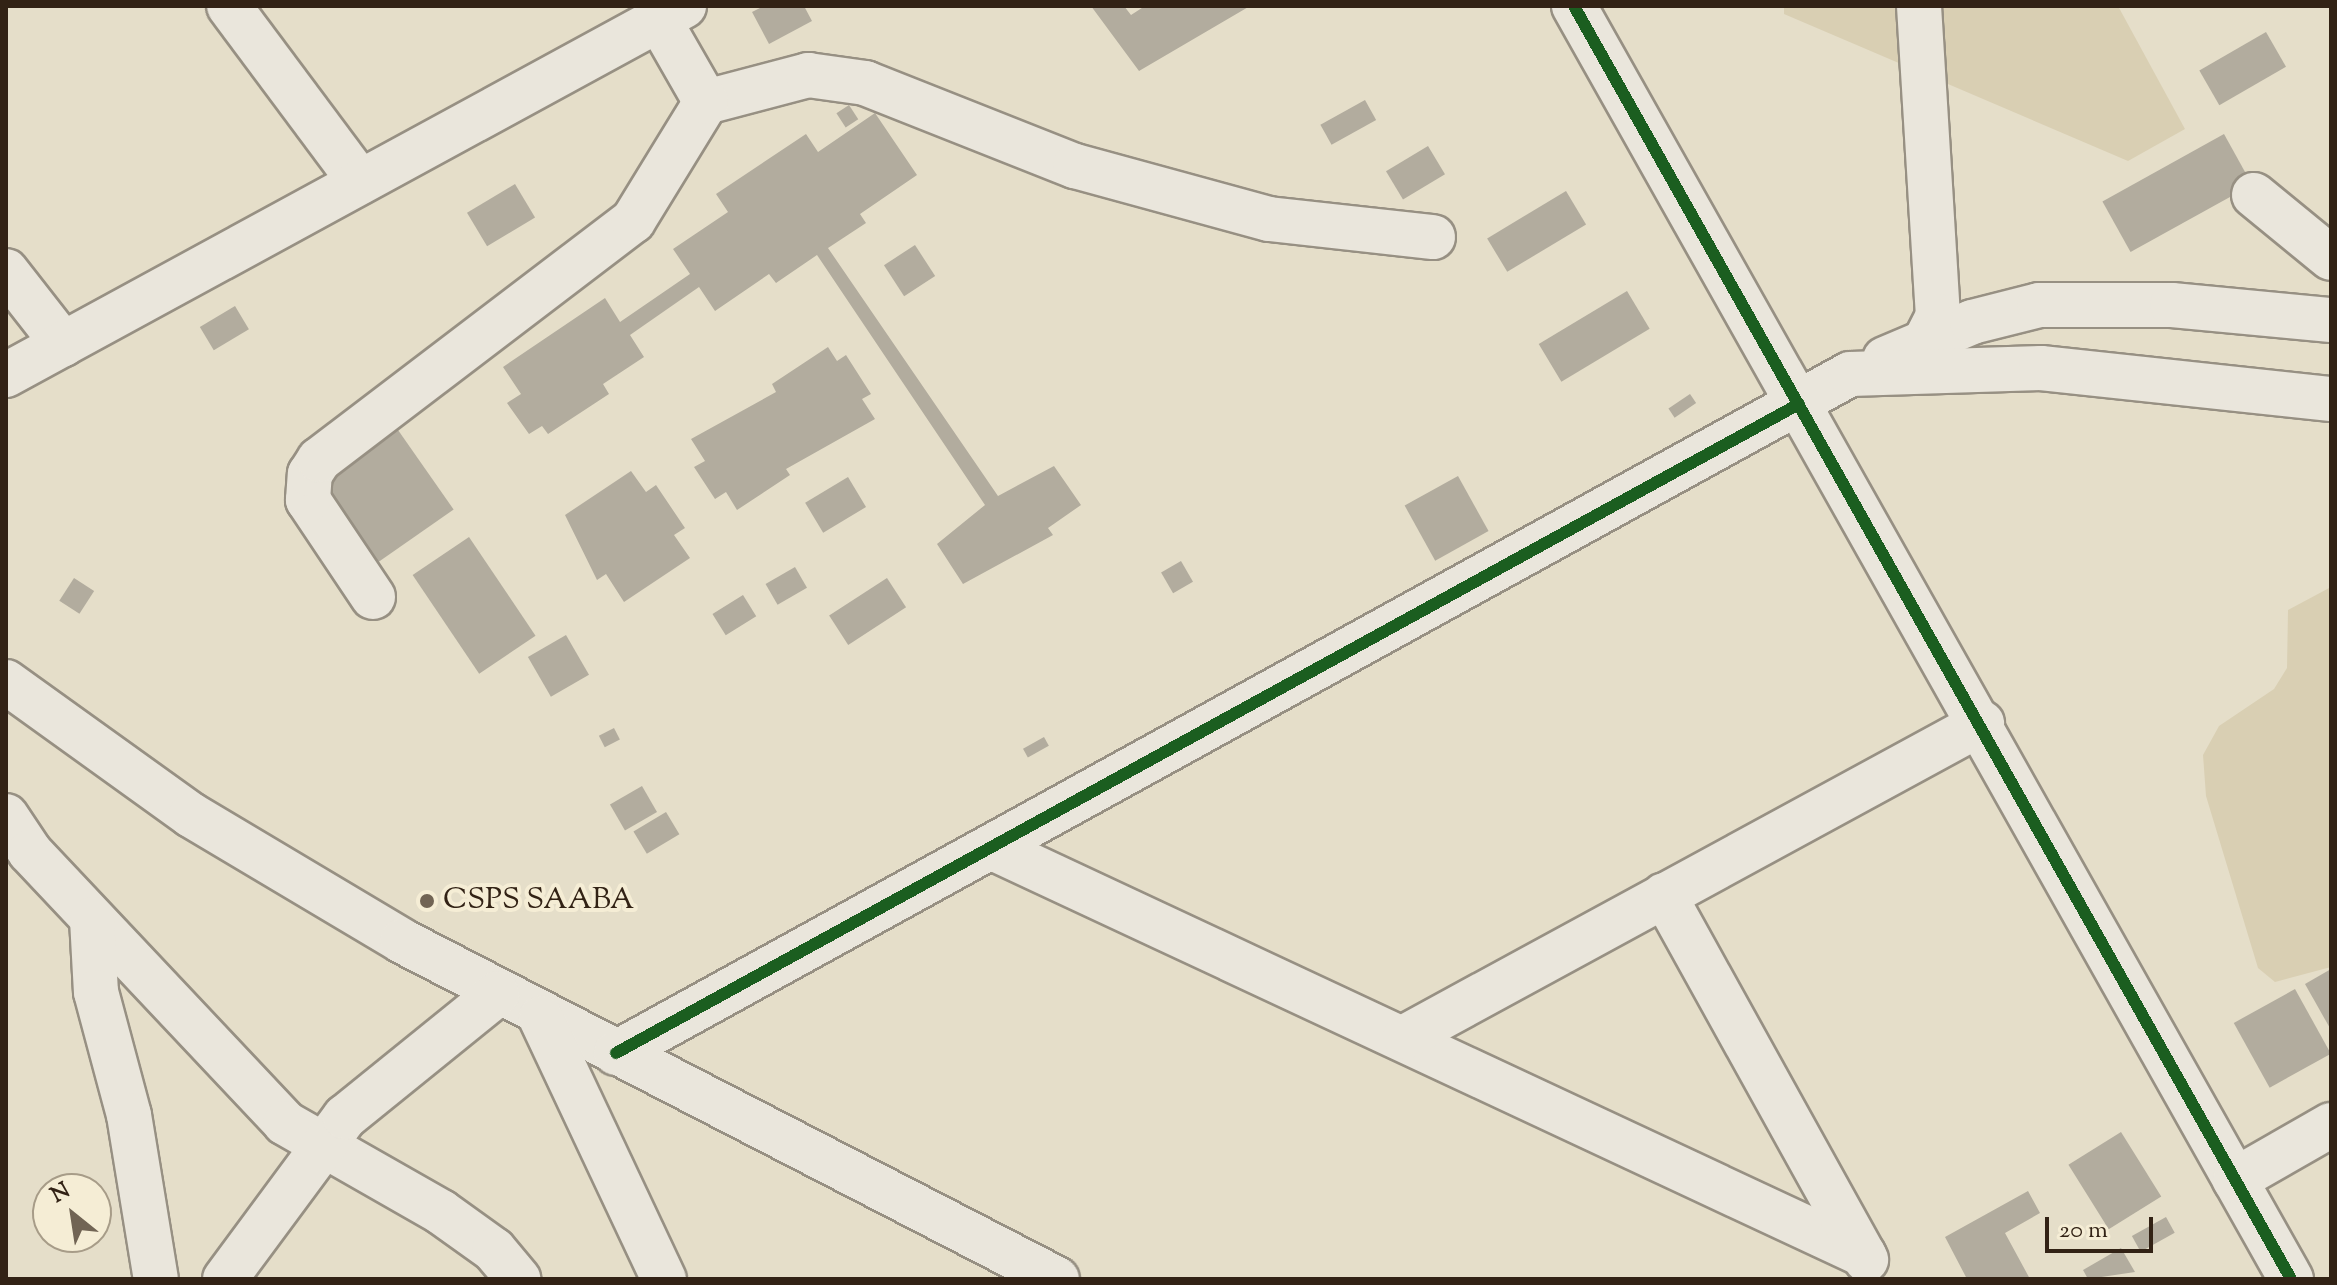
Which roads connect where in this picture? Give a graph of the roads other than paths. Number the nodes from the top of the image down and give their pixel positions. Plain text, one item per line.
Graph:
1 (229, 6) edge
2 (1574, 6) edge
3 (1919, 6) edge
4 (672, 13) edge
5 (706, 102) junction
6 (360, 182) junction
7 (2254, 195) dead end
8 (1433, 237) dead end
9 (2331, 258) edge
10 (6, 271) edge
11 (2331, 320) edge
12 (1925, 342) junction
13 (63, 344) junction
14 (1850, 374) junction
15 (6, 375) edge
16 (2331, 399) edge
17 (1799, 404) junction
18 (373, 597) dead end
19 (6, 682) edge
20 (1982, 723) junction
21 (6, 816) edge
22 (995, 849) junction
23 (1664, 895) junction
24 (92, 919) junction
25 (497, 994) junction
26 (541, 1018) junction
27 (1405, 1037) junction
28 (616, 1053) junction
29 (2331, 1125) edge
30 (318, 1146) junction
31 (2235, 1180) junction
32 (1870, 1267) edge
33 (156, 1279) edge
34 (225, 1279) edge
35 (518, 1279) edge
36 (664, 1279) edge
37 (1057, 1279) edge
38 (2291, 1279) edge

1 - 6 street
2 - 17 street
3 - 12 street
4 - 5 street
4 - 6 street
5 - 8 street
5 - 18 street
6 - 13 street
7 - 9 street
10 - 13 street
11 - 12 street
12 - 14 street
13 - 15 street
14 - 16 street
14 - 17 street
17 - 20 street
17 - 22 street
19 - 25 street
20 - 23 street
20 - 31 street
21 - 24 street
22 - 27 street
22 - 28 street
23 - 27 street
23 - 32 street
24 - 30 street
24 - 33 street
25 - 26 street
25 - 30 street
26 - 28 street
26 - 36 street
27 - 32 street
28 - 37 street
29 - 31 street
30 - 34 street
30 - 35 street
31 - 38 street

